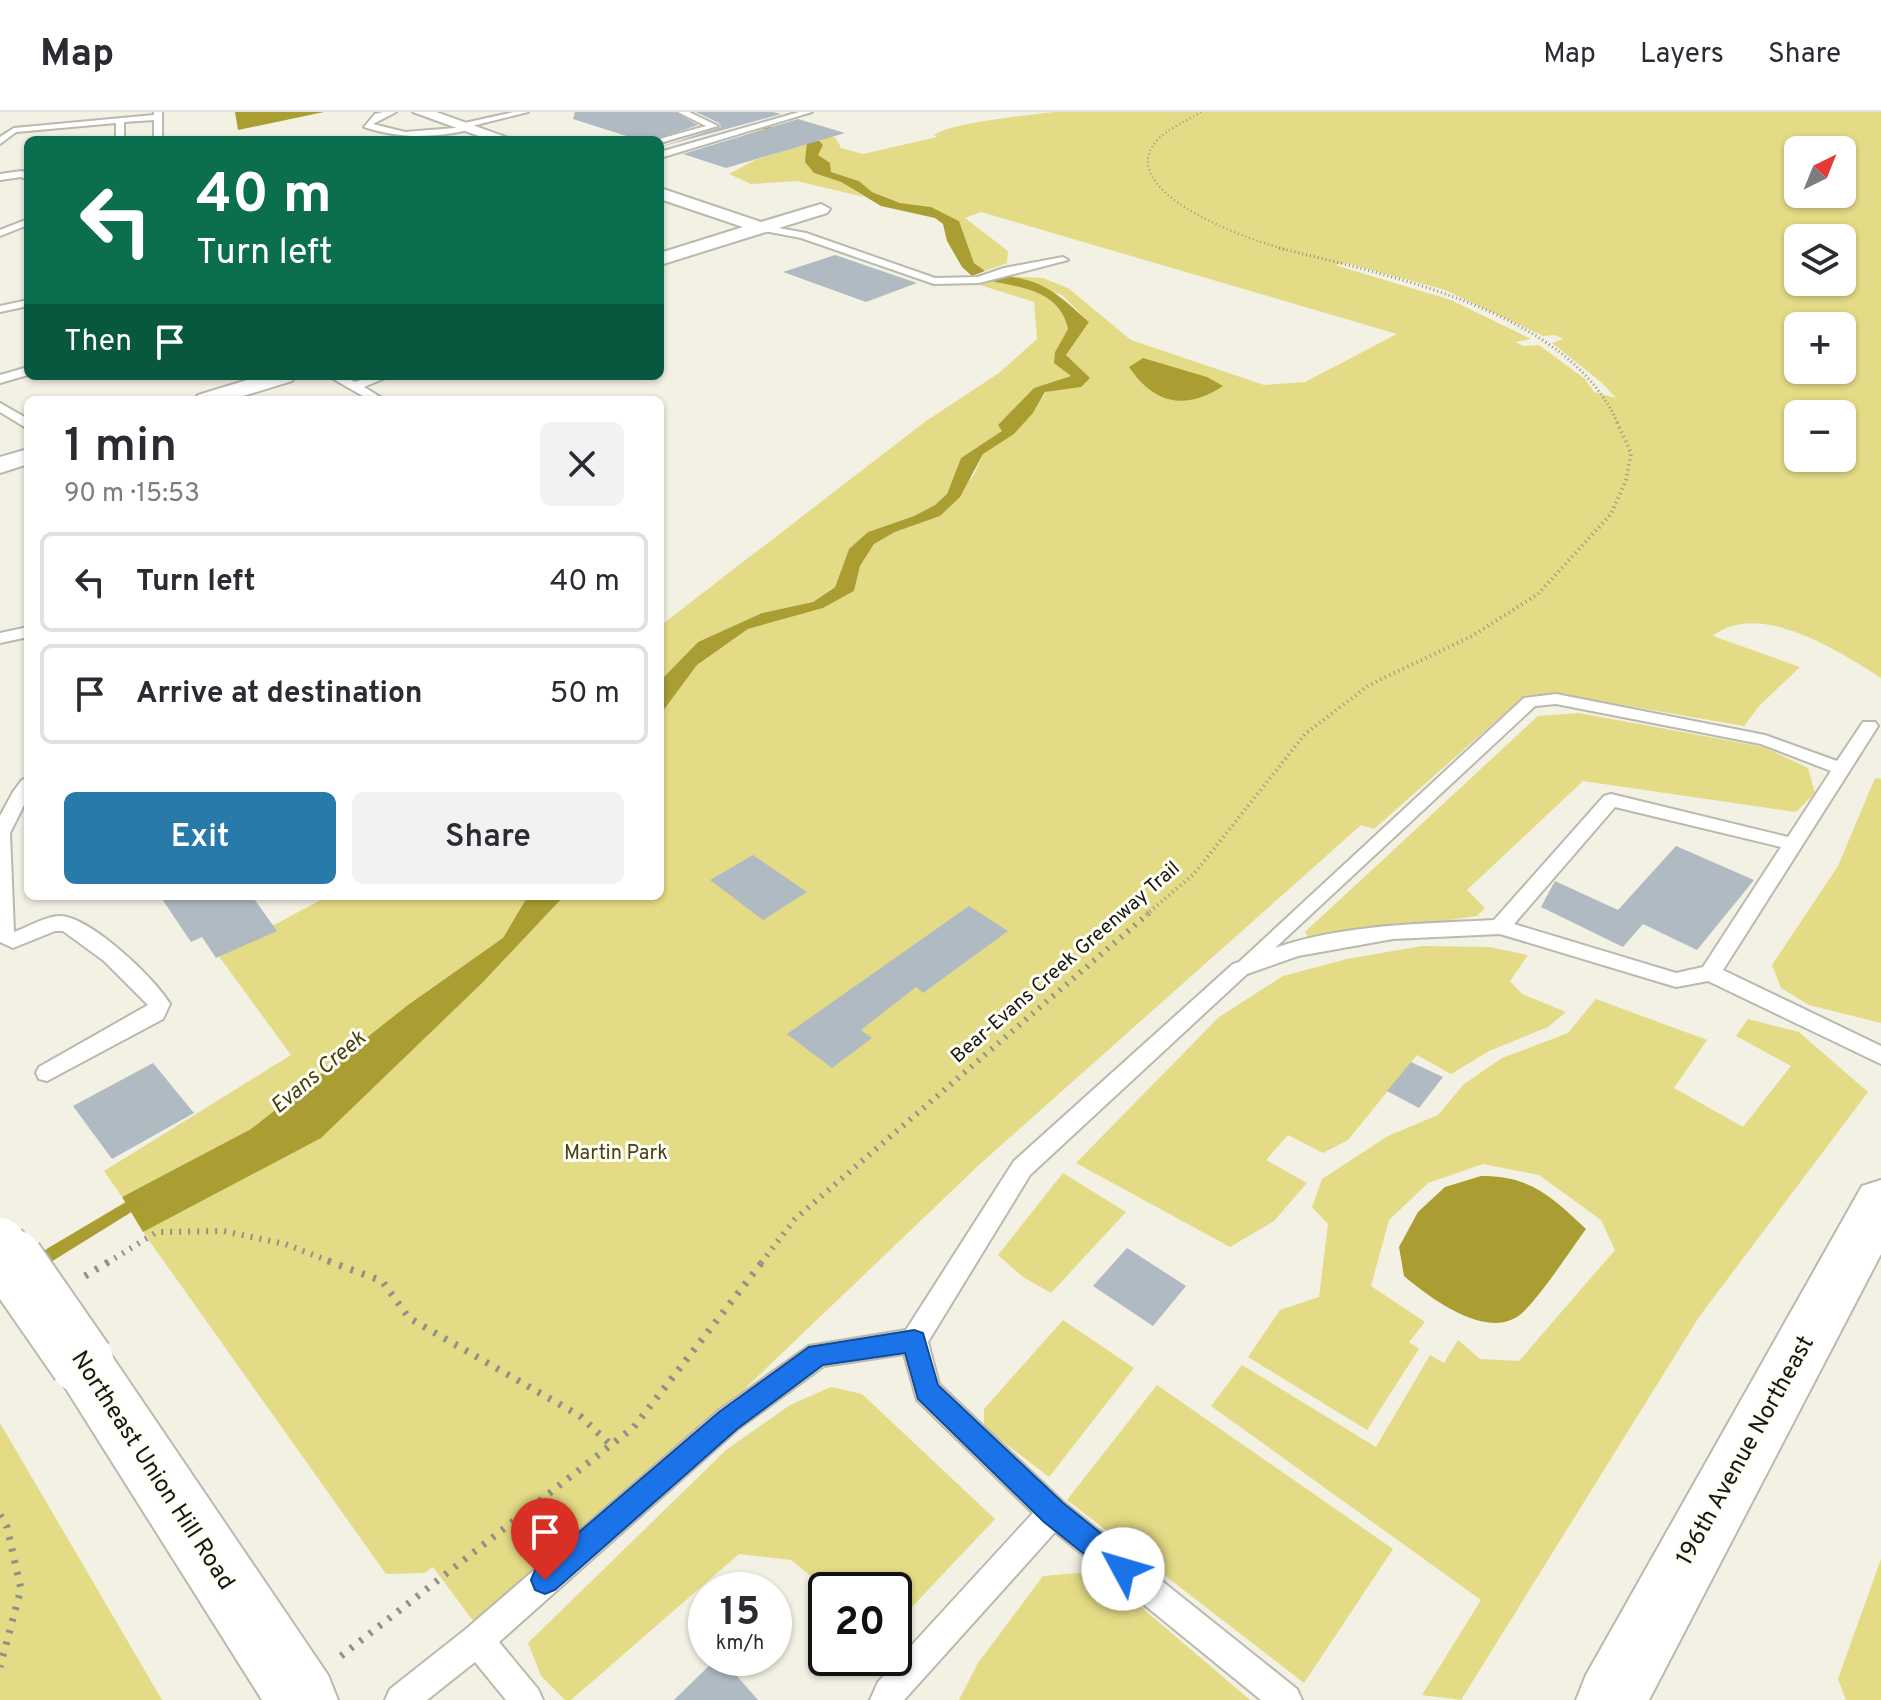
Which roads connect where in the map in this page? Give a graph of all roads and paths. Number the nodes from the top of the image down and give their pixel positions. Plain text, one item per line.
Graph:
1 (392, 112) edge
2 (421, 112) edge
3 (524, 112) edge
4 (682, 112) edge
5 (808, 112) edge
6 (1201, 112) edge
7 (158, 114) edge
8 (117, 117) junction
9 (0, 125) edge
10 (14, 127) junction
11 (51, 127) junction
12 (466, 127) junction
13 (51, 136) edge
14 (119, 136) edge
15 (158, 136) edge
16 (416, 136) edge
17 (428, 136) edge
18 (494, 136) edge
19 (664, 139) edge
20 (0, 141) edge
21 (664, 154) edge
22 (24, 175) edge
23 (0, 177) edge
24 (664, 194) edge
25 (821, 209) dead end
26 (24, 224) edge
27 (762, 228) junction
28 (0, 233) edge
29 (664, 258) edge
30 (1063, 260) dead end
31 (24, 304) edge
32 (0, 309) edge
33 (24, 372) edge
34 (0, 379) edge
35 (275, 380) edge
36 (341, 380) edge
37 (373, 380) edge
38 (354, 387) junction
39 (237, 396) edge
40 (371, 396) edge
41 (0, 407) edge
42 (24, 422) edge
43 (24, 457) edge
44 (0, 465) edge
45 (24, 633) edge
46 (0, 638) edge
47 (1869, 726) dead end
48 (1841, 769) junction
49 (24, 789) edge
50 (1794, 844) junction
51 (1500, 927) junction
52 (1240, 969) junction
53 (1710, 973) junction
54 (1881, 1056) edge
55 (47, 1073) dead end
56 (1881, 1202) edge
57 (157, 1232) dead end
58 (0, 1243) edge
59 (914, 1341) junction
60 (611, 1445) junction
61 (1053, 1512) junction
62 (0, 1515) edge
63 (477, 1640) junction
64 (0, 1667) edge
65 (300, 1695) edge
66 (401, 1700) edge
67 (527, 1700) edge
68 (886, 1700) edge
69 (1286, 1700) edge
70 (1611, 1700) edge

1 - 16 lane
2 - 12 street
3 - 12 lane
4 - 19 lane
5 - 21 lane
6 - 60 path, Bear-Evans Creek Greenway Trail
7 - 8 lane
7 - 15 lane
8 - 10 lane
8 - 11 lane
8 - 14 lane
9 - 10 lane
10 - 11 lane
10 - 20 lane
11 - 13 lane
12 - 17 lane
12 - 18 street
22 - 23 lane
24 - 27 street
25 - 27 street
26 - 28 lane
27 - 29 street
27 - 30 lane
31 - 32 lane
33 - 34 lane
35 - 39 street
36 - 38 lane
37 - 38 lane
38 - 40 lane
41 - 42 lane
43 - 44 street
45 - 46 lane
47 - 48 lane
48 - 50 lane
48 - 52 lane
49 - 55 lane
50 - 51 lane
50 - 53 lane
51 - 52 lane
51 - 53 lane
52 - 59 lane
53 - 54 lane
56 - 70 street, 196th Avenue Northeast
57 - 60 path
58 - 65 street, Northeast Union Hill Road, bridge
59 - 61 lane
59 - 63 lane
60 - 65 path, Bear-Evans Creek Greenway Trail
61 - 68 lane
61 - 69 lane
62 - 64 path
63 - 66 lane
63 - 67 lane

